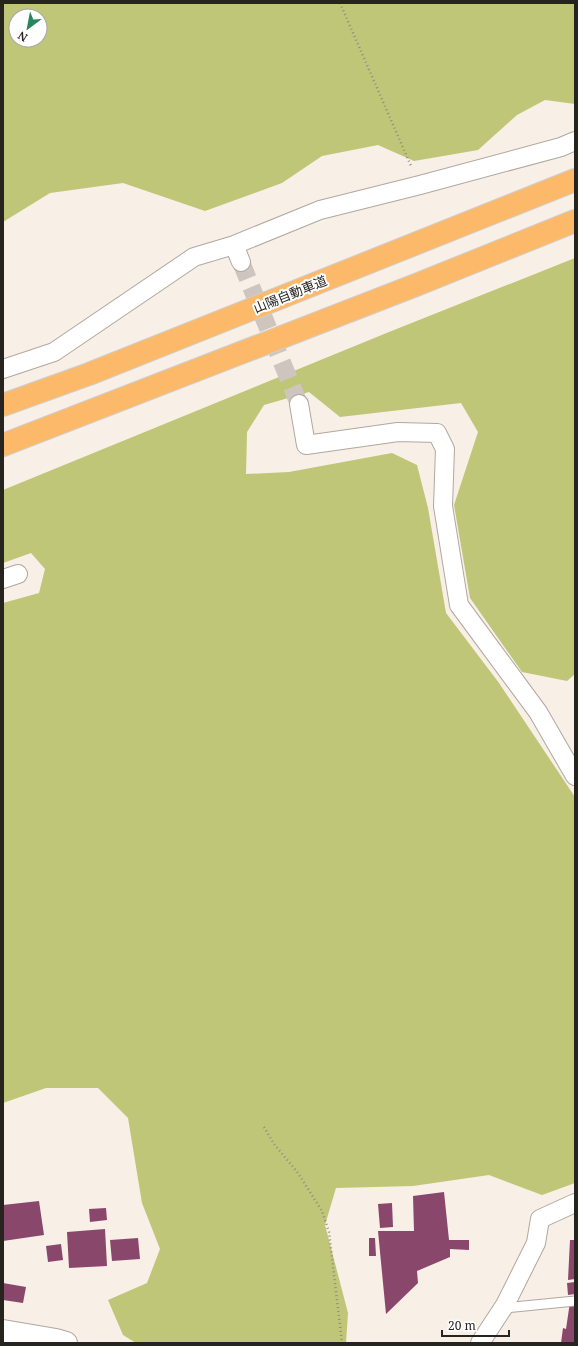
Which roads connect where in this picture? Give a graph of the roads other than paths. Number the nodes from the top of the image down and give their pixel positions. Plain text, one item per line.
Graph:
1 (575, 141) edge
2 (575, 180) edge
3 (575, 221) edge
4 (234, 246) junction
5 (241, 262) tunnel mouth
6 (3, 369) edge
7 (298, 404) tunnel mouth
8 (3, 405) edge
9 (3, 445) edge
10 (575, 776) edge
11 (575, 1203) edge
12 (575, 1301) edge
13 (504, 1308) junction
14 (3, 1331) edge
15 (66, 1343) edge
16 (480, 1343) edge

1 - 4 street
2 - 8 highway, 山陽自動車道
3 - 9 highway
4 - 5 street
4 - 6 street
7 - 10 street
11 - 13 street
12 - 13 lane
13 - 16 street
14 - 15 main road

